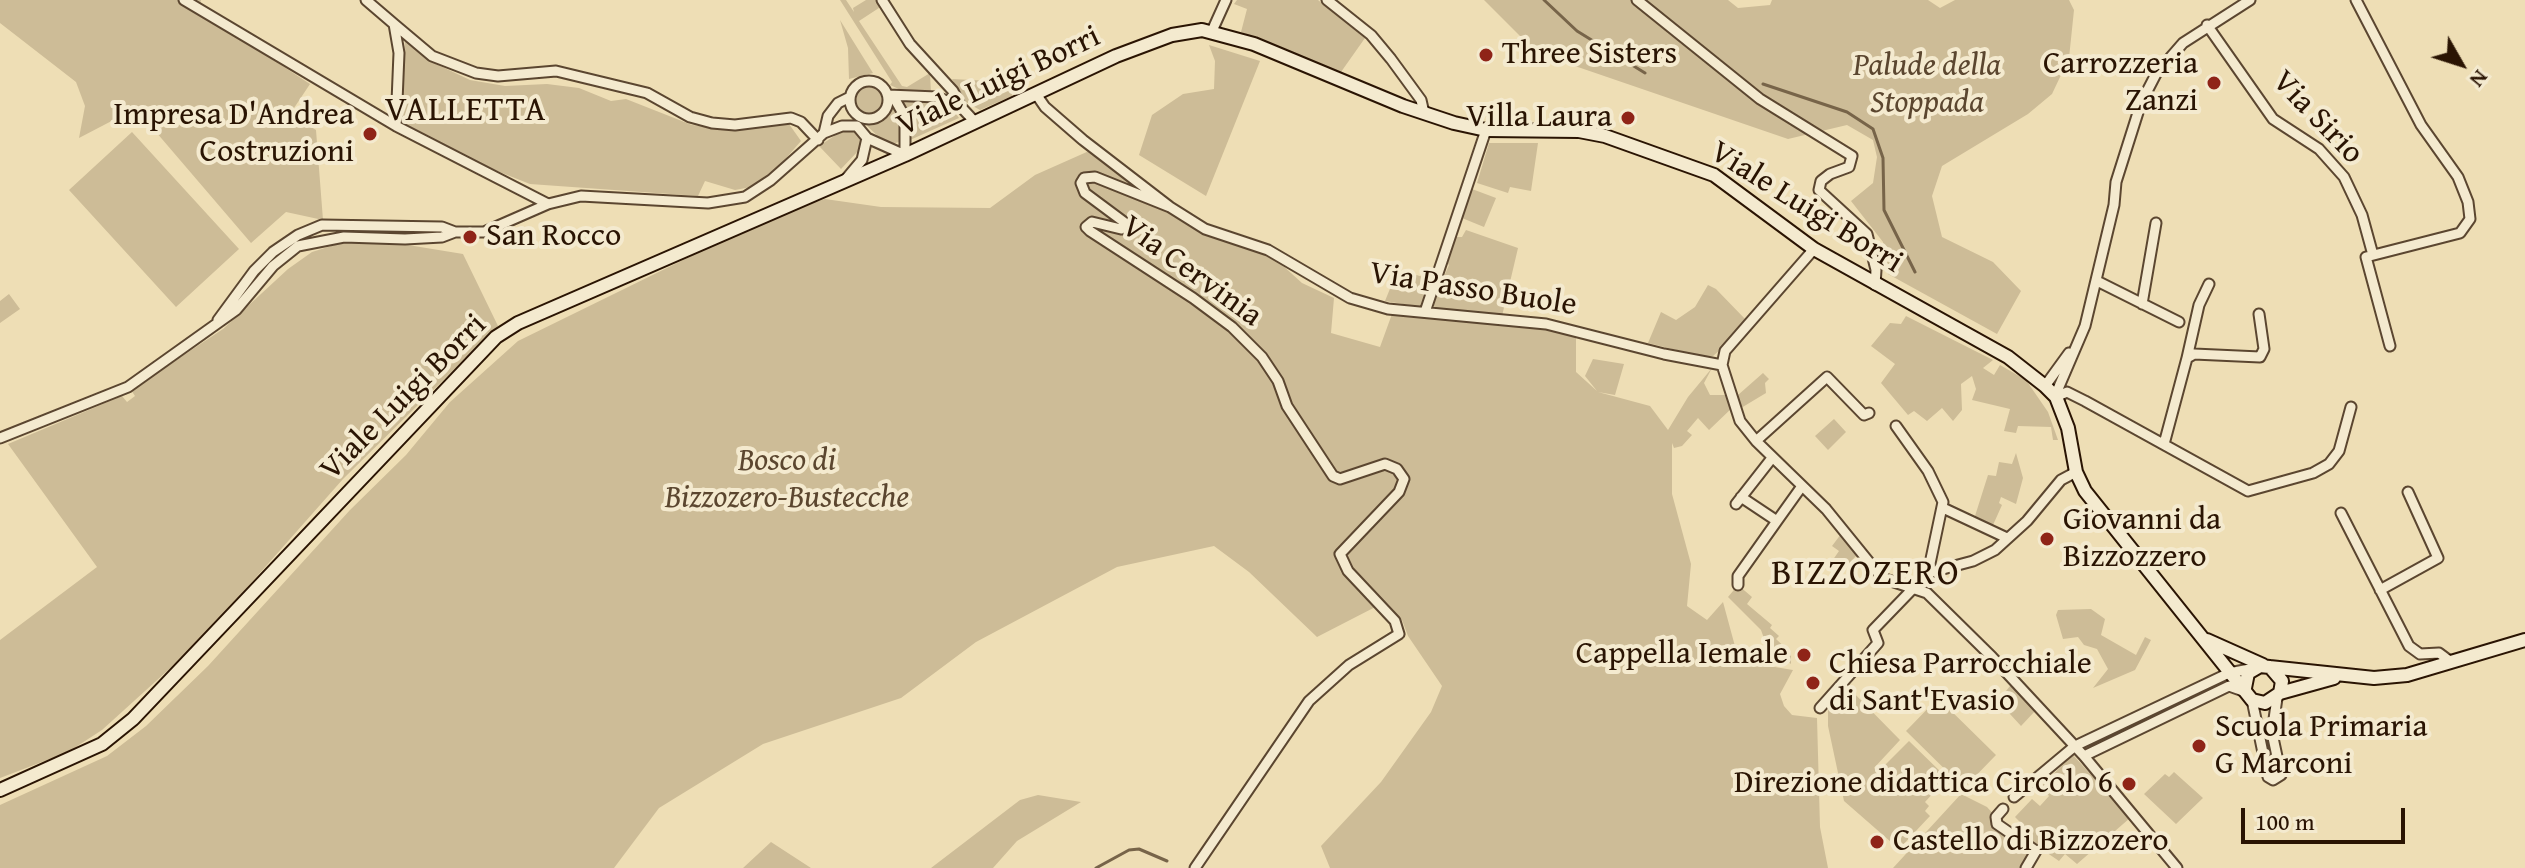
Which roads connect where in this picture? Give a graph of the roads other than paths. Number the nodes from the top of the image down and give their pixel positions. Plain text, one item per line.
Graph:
1 (184, 0) edge
2 (366, 0) edge
3 (882, 0) edge
4 (1226, 0) edge
5 (1327, 0) edge
6 (1637, 0) edge
7 (2250, 0) edge
8 (2356, 0) edge
9 (394, 24) junction
10 (2207, 25) junction
11 (1212, 31) junction
12 (939, 79) junction
13 (1036, 94) junction
14 (890, 95) junction
15 (850, 97) junction
16 (937, 97) junction
17 (961, 107) junction
18 (1424, 113) junction
19 (859, 122) junction
20 (975, 122) junction
21 (396, 126) junction
22 (1486, 130) junction
23 (821, 136) junction
24 (867, 138) junction
25 (905, 155) junction
26 (846, 179) junction
27 (548, 204) junction
28 (1170, 207) junction
29 (2156, 223) dead end
30 (1814, 249) junction
31 (2373, 255) junction
32 (2097, 281) junction
33 (2209, 284) dead end
34 (1875, 285) junction
35 (2142, 304) junction
36 (1425, 312) junction
37 (2259, 314) dead end
38 (2179, 322) dead end
39 (2078, 340) junction
40 (2390, 346) dead end
41 (2187, 358) junction
42 (1722, 365) junction
43 (2045, 386) junction
44 (2056, 396) junction
45 (2351, 407) dead end
46 (1869, 413) dead end
47 (1896, 426) dead end
48 (0, 438) edge
49 (1756, 441) junction
50 (2164, 444) junction
51 (1772, 458) junction
52 (2076, 472) junction
53 (1802, 486) junction
54 (2408, 492) dead end
55 (1943, 508) junction
56 (2341, 513) dead end
57 (1777, 521) junction
58 (2007, 538) junction
59 (1928, 573) junction
60 (1738, 585) dead end
61 (1912, 589) junction
62 (2380, 590) junction
63 (2198, 634) junction
64 (2525, 640) edge
65 (2451, 662) junction
66 (2263, 667) junction
67 (2229, 673) junction
68 (2357, 676) junction
69 (2248, 694) junction
70 (2278, 695) junction
71 (1820, 708) dead end
72 (2075, 746) junction
73 (2084, 756) junction
74 (0, 790) edge
75 (2014, 797) dead end
76 (2003, 809) dead end
77 (1195, 868) edge
78 (2026, 868) edge
79 (2177, 868) edge

1 - 21 street
2 - 9 street
3 - 12 street
4 - 11 street
5 - 18 street
6 - 34 street
7 - 10 street
8 - 31 street
9 - 21 street
9 - 23 street
10 - 31 street, Via Sirio
10 - 32 street
11 - 13 main road, Viale Luigi Borri
11 - 18 main road, Viale Luigi Borri
12 - 16 street
12 - 17 street
13 - 20 main road, Viale Luigi Borri
13 - 28 street, Via Passo Buole
14 - 15 street
14 - 16 street
14 - 19 street
14 - 25 street
15 - 19 street
15 - 23 street
16 - 17 street
17 - 20 street
18 - 22 main road, Viale Luigi Borri
19 - 23 street
19 - 24 street
20 - 25 main road, Viale Luigi Borri
21 - 27 street
22 - 30 main road, Viale Luigi Borri
22 - 36 street
23 - 27 street
24 - 25 street
24 - 26 street
25 - 26 main road, Viale Luigi Borri
26 - 74 main road, Viale Luigi Borri
27 - 48 street
28 - 36 street, Via Passo Buole
28 - 77 street, Via Cervinia
29 - 35 street
30 - 34 main road, Viale Luigi Borri
30 - 42 street
31 - 40 street, Via Sirio
32 - 35 street
32 - 39 street
33 - 41 street
34 - 43 main road, Viale Luigi Borri
35 - 38 street
36 - 42 street, Via Passo Buole
37 - 41 street
39 - 43 street
39 - 44 street
41 - 50 street
42 - 49 street
43 - 44 main road, Viale Luigi Borri
44 - 50 street
44 - 52 main road, Viale Luigi Borri
45 - 50 street
46 - 49 street
47 - 55 street
49 - 51 street
51 - 53 street
51 - 57 street
52 - 58 street
52 - 63 main road, Viale Luigi Borri
53 - 57 street
53 - 61 street
54 - 62 street
55 - 58 street
55 - 59 street
56 - 62 street
57 - 60 street
58 - 59 street
59 - 61 street
61 - 71 street
61 - 72 street
62 - 65 street
63 - 66 main road, Viale Luigi Borri
63 - 67 main road, Viale Luigi Borri
64 - 65 main road, Viale Luigi Borri
65 - 68 main road, Viale Luigi Borri
66 - 67 street
66 - 68 main road, Viale Luigi Borri
66 - 69 main road
66 - 70 main road
67 - 69 main road, Viale Luigi Borri
67 - 72 street
68 - 70 main road, Viale Luigi Borri
69 - 70 main road
69 - 70 street
69 - 73 street
72 - 73 street
72 - 75 street
73 - 79 street
76 - 78 street

